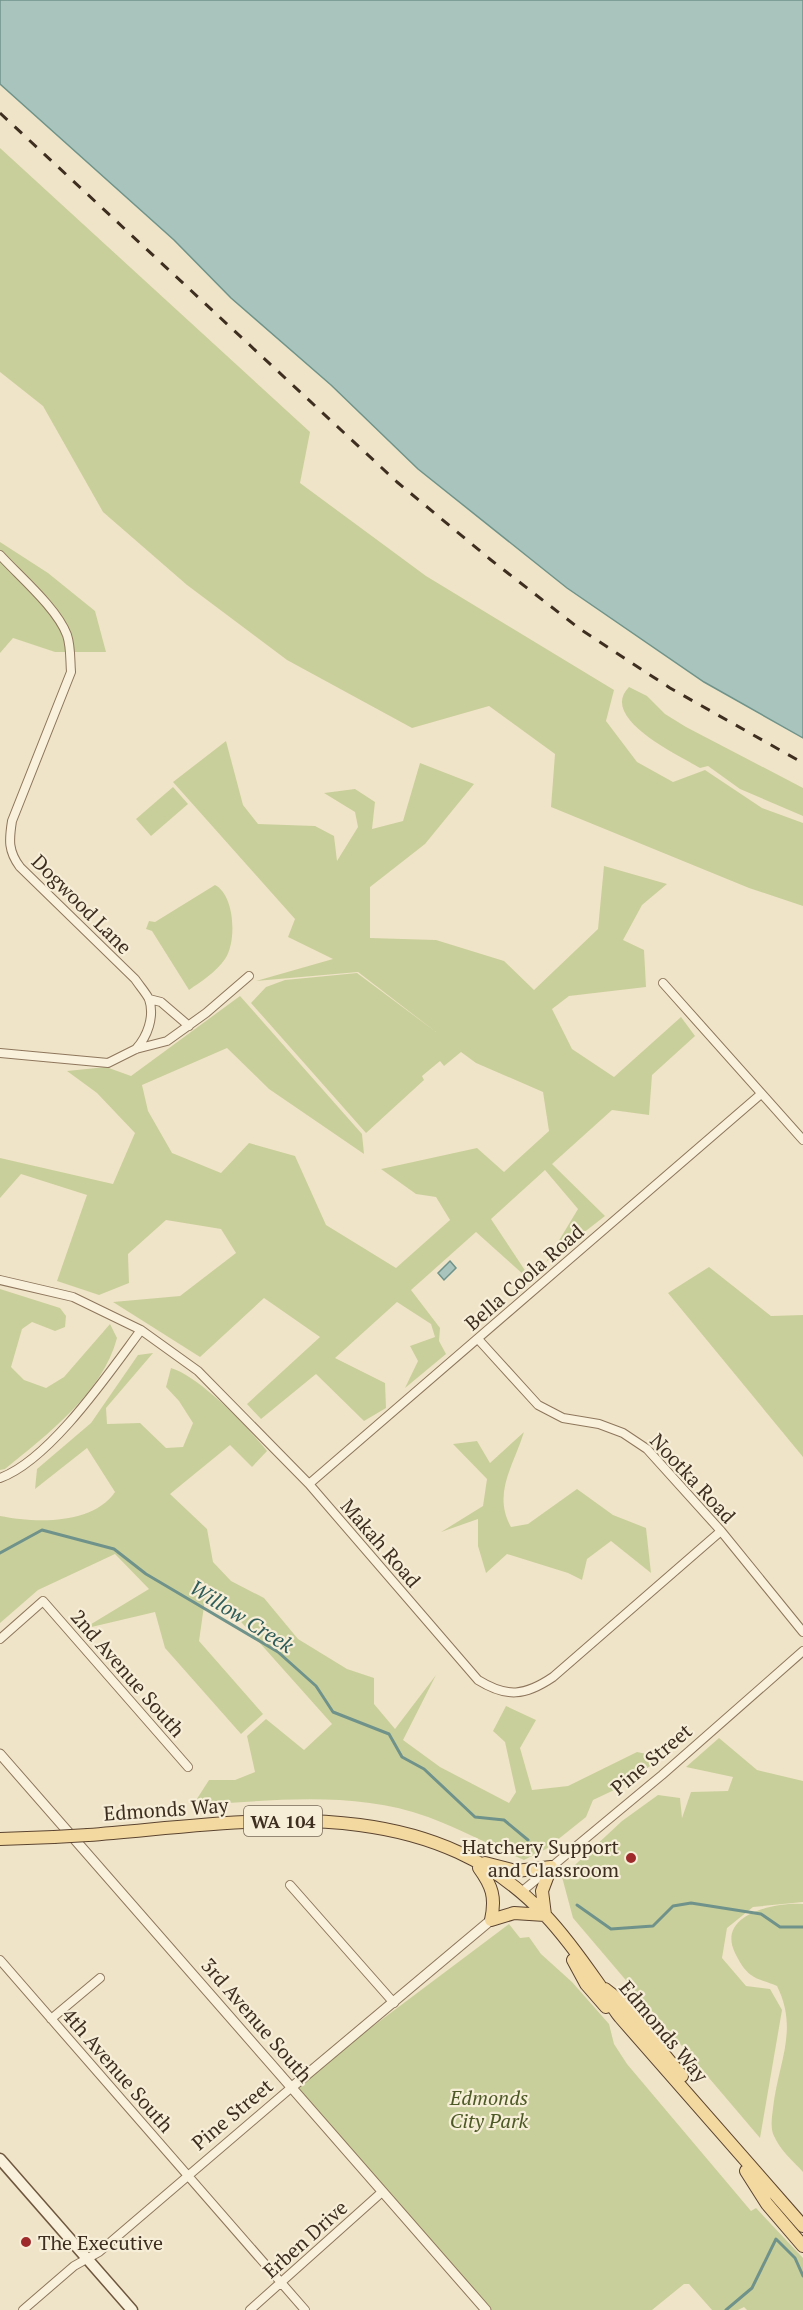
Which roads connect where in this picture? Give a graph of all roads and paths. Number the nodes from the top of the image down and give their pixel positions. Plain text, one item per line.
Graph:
1 (0, 555) edge
2 (249, 976) dead end
3 (663, 983) dead end
4 (149, 999) junction
5 (189, 1026) junction
6 (136, 1049) junction
7 (0, 1053) edge
8 (761, 1094) junction
9 (803, 1140) edge
10 (0, 1280) edge
11 (141, 1330) junction
12 (478, 1339) junction
13 (0, 1478) edge
14 (309, 1484) junction
15 (721, 1531) junction
16 (803, 1632) edge
17 (0, 1639) edge
18 (803, 1651) edge
19 (0, 1754) edge
20 (188, 1767) dead end
21 (0, 1839) edge
22 (472, 1860) junction
23 (551, 1867) junction
24 (290, 1885) dead end
25 (520, 1893) junction
26 (545, 1915) junction
27 (491, 1920) junction
28 (558, 1933) junction
29 (0, 1960) edge
30 (100, 1978) dead end
31 (394, 2003) junction
32 (51, 2019) junction
33 (292, 2087) junction
34 (0, 2159) edge
35 (749, 2174) junction
36 (188, 2175) junction
37 (382, 2192) junction
38 (803, 2226) edge
39 (803, 2236) edge
40 (803, 2246) edge
41 (87, 2258) junction
42 (280, 2281) junction
43 (23, 2310) edge
44 (132, 2310) edge
45 (250, 2310) edge
46 (305, 2310) edge
47 (486, 2310) edge

1 - 4 street, Dogwood Lane
2 - 5 street
3 - 8 street
4 - 5 street
4 - 6 street
5 - 6 street
6 - 7 street
8 - 9 street
8 - 12 street, Bella Coola Road
10 - 11 street, Makah Road
11 - 13 street
11 - 14 street, Makah Road
12 - 14 street, Bella Coola Road
12 - 15 street, Nootka Road
14 - 15 street, Makah Road
15 - 16 street, Nootka Road
17 - 20 street, 2nd Avenue South
18 - 23 street, Pine Street
19 - 33 street, 3rd Avenue South
21 - 22 main road, Edmonds Way / WA 104, bridge
22 - 23 main road
22 - 25 main road, Edmonds Way / WA 104
22 - 27 main road
23 - 25 street, Pine Street
23 - 26 main road
24 - 31 street
25 - 26 main road, Edmonds Way / WA 104
26 - 27 main road
26 - 28 main road, Edmonds Way / WA 104
27 - 31 street, Pine Street
28 - 35 main road, WA 104
28 - 38 main road, Edmonds Way / WA 104
29 - 32 street, 4th Avenue South
30 - 32 street
31 - 33 street, Pine Street
32 - 36 street, 4th Avenue South
33 - 36 street, Pine Street
33 - 37 street, 3rd Avenue South
34 - 41 main road
35 - 39 main road, WA 104
35 - 40 main road, WA 104
36 - 41 street, Pine Street
36 - 42 street, 4th Avenue South
37 - 42 street, Erben Drive
37 - 47 street, 3rd Avenue South
41 - 43 street, Pine Street
41 - 44 main road
42 - 45 street, Erben Drive
42 - 46 street, 4th Avenue South

